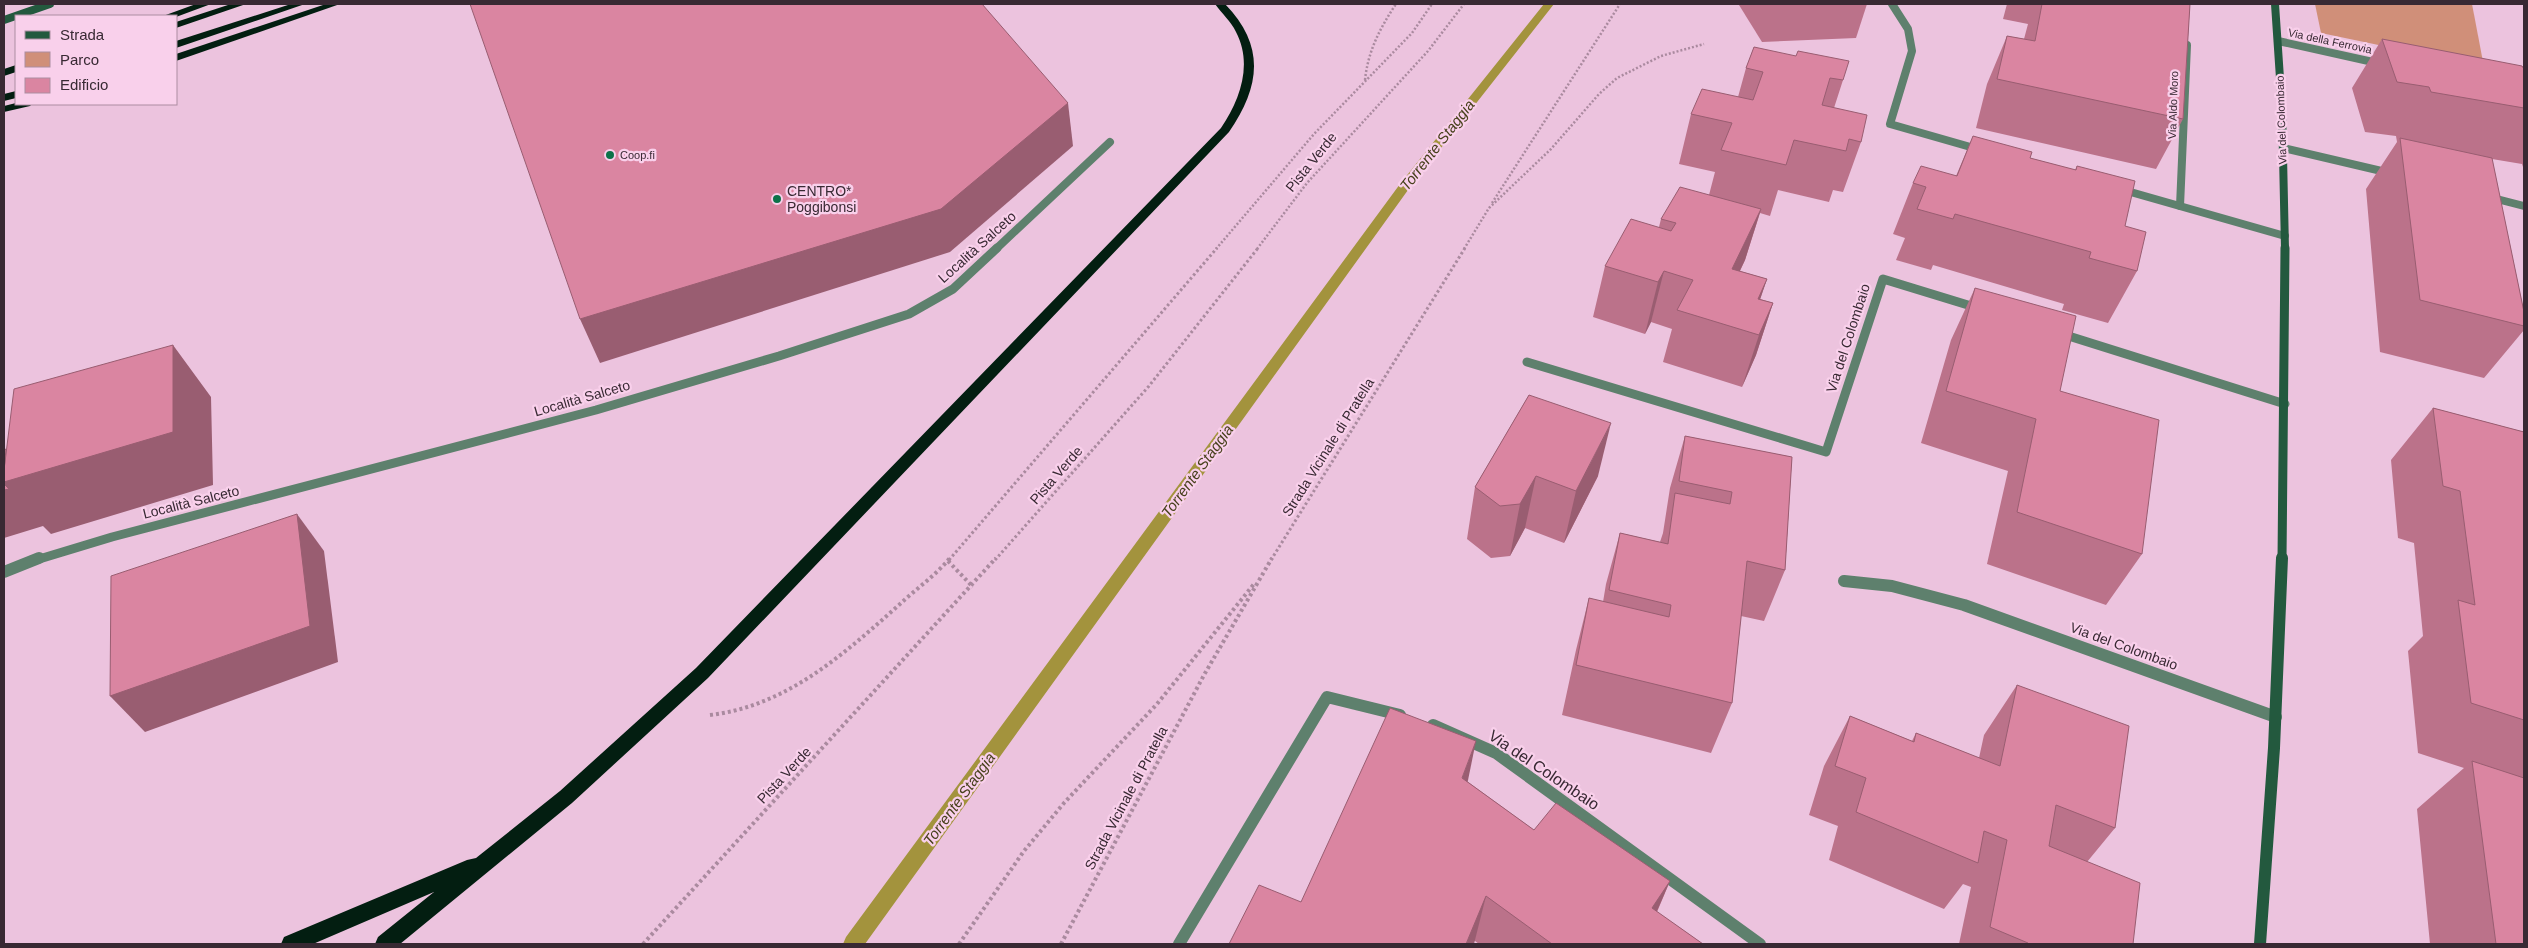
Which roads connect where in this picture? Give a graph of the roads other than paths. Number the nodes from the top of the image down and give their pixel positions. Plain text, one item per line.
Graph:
1 (50, 4) edge
2 (206, 4) edge
3 (241, 4) edge
4 (300, 4) edge
5 (335, 4) edge
6 (1220, 4) edge
7 (1892, 4) edge
8 (2275, 4) edge
9 (18, 15) edge
10 (171, 15) edge
11 (178, 24) edge
12 (2188, 33) edge
13 (2278, 41) junction
14 (178, 44) edge
15 (178, 57) edge
16 (2390, 66) edge
17 (22, 105) edge
18 (4, 109) edge
19 (1110, 142) dead end
20 (2283, 148) junction
21 (1993, 153) edge
22 (2403, 177) edge
23 (2115, 188) edge
24 (2478, 195) edge
25 (2180, 206) junction
26 (2524, 206) edge
27 (2285, 236) junction
28 (1995, 314) edge
29 (2051, 331) edge
30 (1527, 362) dead end
31 (2285, 404) junction
32 (4, 572) edge
33 (1844, 581) dead end
34 (2276, 717) junction
35 (491, 859) junction
36 (291, 944) edge
37 (385, 944) edge
38 (1179, 944) edge
39 (1760, 944) edge
40 (2260, 944) edge

1 - 9 main road
2 - 10 highway
3 - 11 highway
4 - 14 highway
5 - 15 highway
6 - 35 highway
7 - 21 street
8 - 13 main road, Via del Colombaio
12 - 25 street, Via Aldo Moro
13 - 16 street, Via della Ferrovia
13 - 20 main road, Via del Colombaio
17 - 18 highway
19 - 32 street, Località Salceto
20 - 22 street
20 - 27 main road, Via del Colombaio
23 - 25 street
24 - 26 street
25 - 27 street
27 - 31 main road, Via del Colombaio
28 - 30 street, Via del Colombaio
29 - 31 street
31 - 34 main road, Via del Colombaio
33 - 34 street, Via del Colombaio
34 - 40 main road, Via del Colombaio
35 - 36 highway
35 - 37 highway
38 - 39 street, Via del Colombaio

